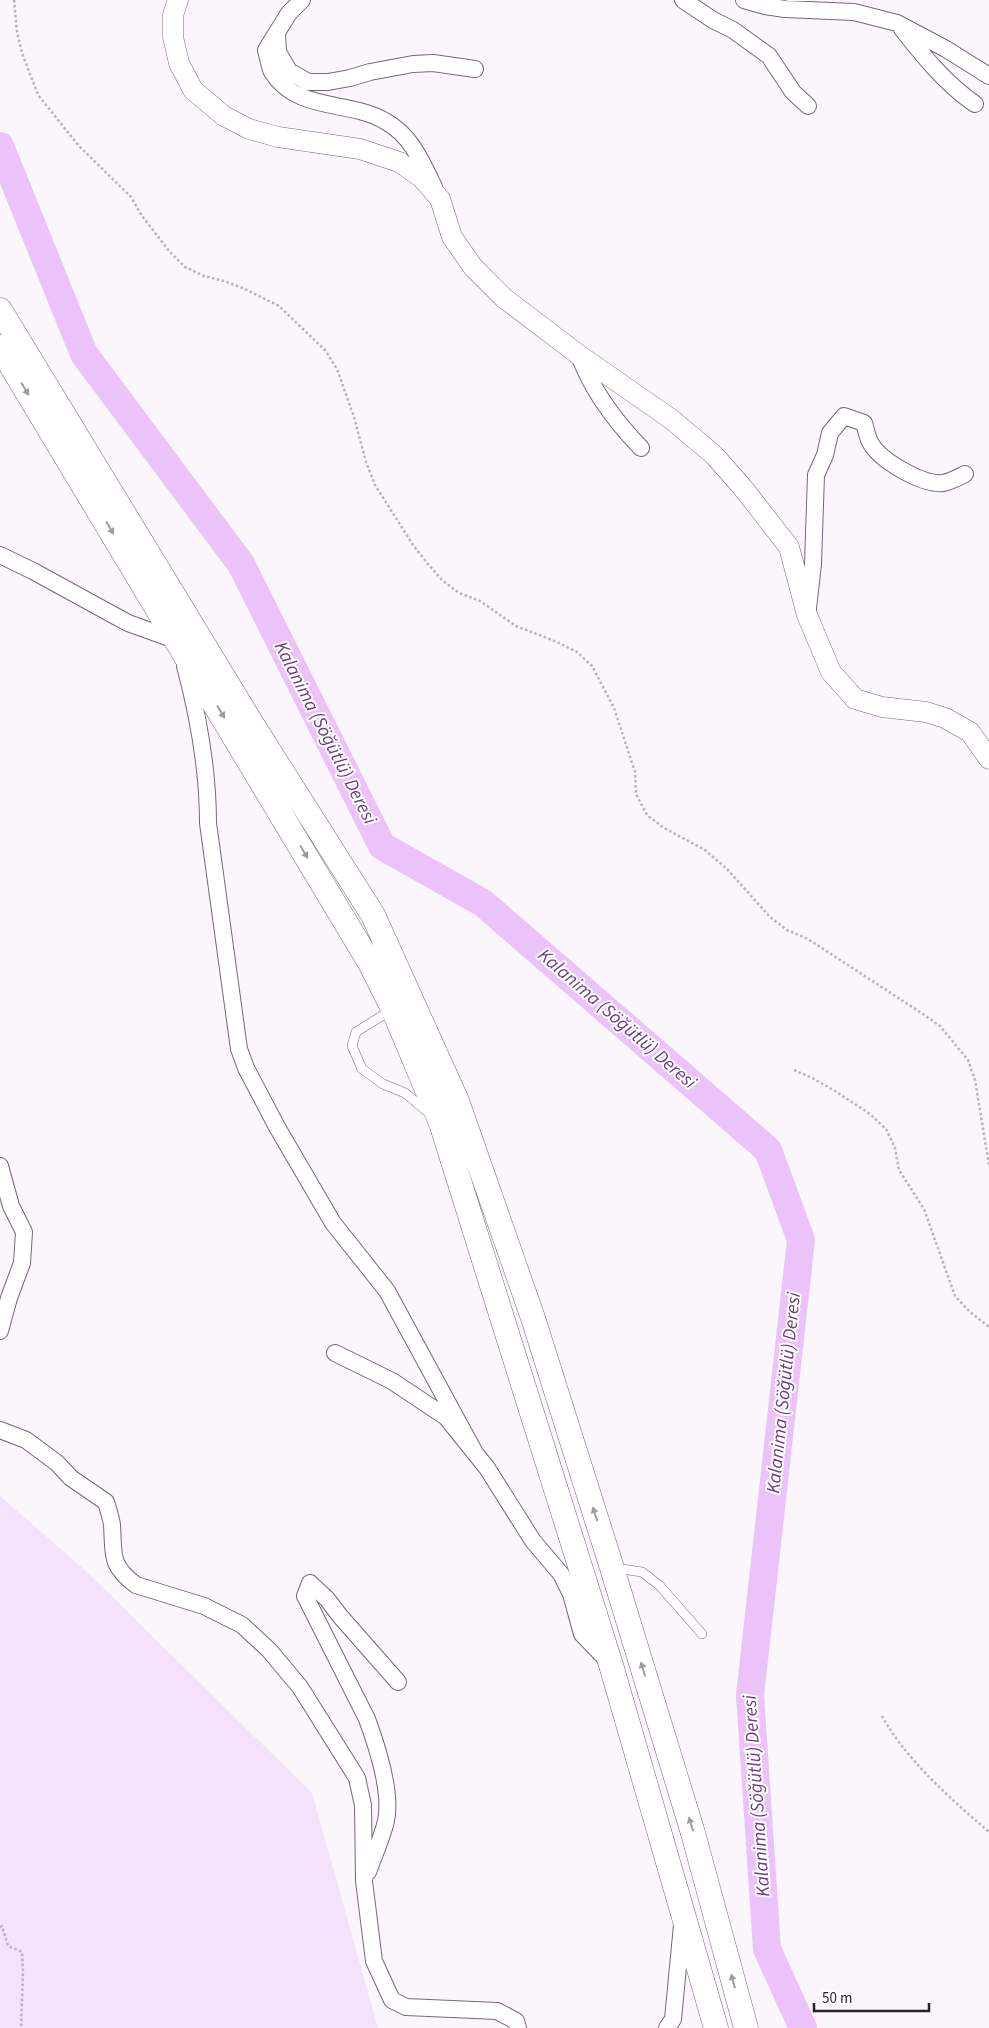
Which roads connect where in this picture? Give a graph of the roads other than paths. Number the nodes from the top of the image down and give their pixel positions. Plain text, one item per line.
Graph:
1 (178, 0) edge
2 (302, 0) edge
3 (683, 0) edge
4 (744, 0) edge
5 (897, 23) junction
6 (277, 31) junction
7 (475, 68) dead end
8 (989, 76) edge
9 (975, 104) dead end
10 (808, 106) dead end
11 (440, 199) junction
12 (0, 310) edge
13 (0, 348) edge
14 (579, 356) junction
15 (641, 448) dead end
16 (965, 474) dead end
17 (0, 555) edge
18 (807, 615) junction
19 (178, 641) junction
20 (989, 759) edge
21 (393, 1009) junction
22 (441, 1123) junction
23 (0, 1166) edge
24 (0, 1331) edge
25 (335, 1353) dead end
26 (0, 1430) edge
27 (474, 1450) junction
28 (612, 1568) junction
29 (702, 1634) dead end
30 (611, 1665) junction
31 (398, 1682) dead end
32 (364, 1881) junction
33 (682, 1916) junction
34 (518, 2028) edge
35 (667, 2028) edge
36 (716, 2028) edge
37 (746, 2028) edge

1 - 11 street
2 - 6 street
3 - 10 street
4 - 5 street
5 - 8 street
5 - 9 street
6 - 7 street
6 - 11 street
11 - 14 street
28 -> 12 main road
13 -> 19 main road
14 - 15 street
14 - 18 street
16 - 18 street
17 - 19 street
18 - 20 street
19 -> 21 main road
19 - 27 street
21 - 22 main road
21 - 22 lane
22 - 30 main road
23 - 24 street
25 - 27 street
26 - 32 street
27 - 30 street
28 - 29 lane
37 -> 28 main road
30 - 33 main road
31 - 32 street
32 - 34 street
33 - 35 street
33 - 36 main road

